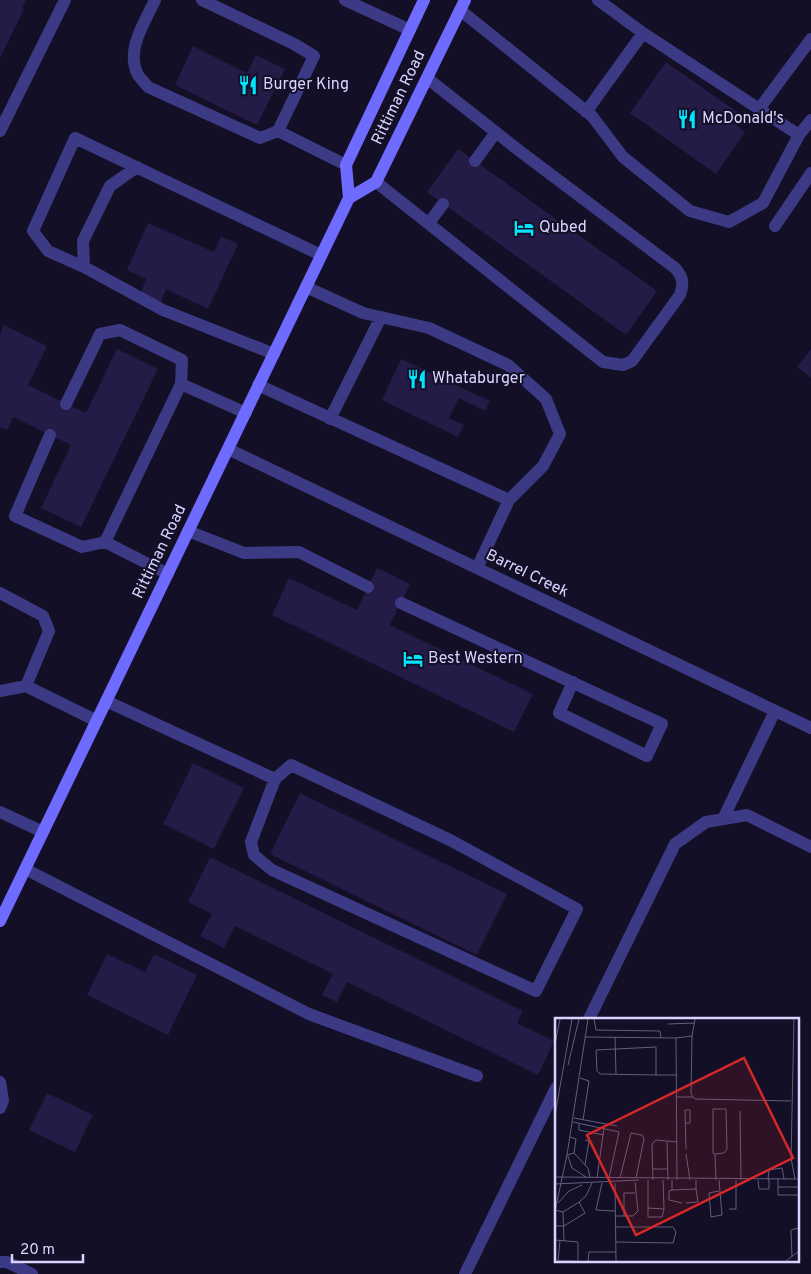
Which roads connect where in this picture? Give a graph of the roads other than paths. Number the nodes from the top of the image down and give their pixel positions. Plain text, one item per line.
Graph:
1 (65, 0) edge
2 (155, 0) edge
3 (202, 0) edge
4 (345, 0) edge
5 (424, 0) edge
6 (598, 0) edge
7 (463, 5) edge
8 (410, 30) junction
9 (644, 32) junction
10 (811, 39) edge
11 (427, 78) junction
12 (759, 109) junction
13 (586, 112) junction
14 (811, 120) edge
15 (278, 130) junction
16 (0, 131) edge
17 (496, 132) junction
18 (799, 135) junction
19 (475, 161) dead end
20 (346, 165) junction
21 (137, 167) junction
22 (811, 173) edge
23 (376, 182) junction
24 (349, 198) junction
25 (443, 204) dead end
26 (428, 223) junction
27 (775, 226) dead end
28 (321, 255) junction
29 (84, 267) junction
30 (306, 287) junction
31 (381, 317) junction
32 (274, 354) junction
33 (181, 384) junction
34 (258, 385) junction
35 (66, 404) dead end
36 (246, 413) junction
37 (330, 419) junction
38 (50, 435) dead end
39 (228, 449) junction
40 (509, 500) junction
41 (188, 531) junction
42 (105, 542) junction
43 (477, 568) junction
44 (168, 574) junction
45 (368, 587) dead end
46 (0, 593) edge
47 (401, 603) dead end
48 (573, 682) junction
49 (26, 686) junction
50 (0, 691) edge
51 (106, 701) junction
52 (775, 711) junction
53 (97, 721) junction
54 (811, 728) edge
55 (275, 779) junction
56 (0, 812) edge
57 (723, 819) junction
58 (43, 832) junction
59 (811, 847) edge
60 (25, 868) junction
61 (4, 902) edge
62 (0, 921) edge
63 (589, 1018) edge
64 (477, 1076) dead end
65 (0, 1082) edge
66 (555, 1090) edge
67 (0, 1108) edge
68 (0, 1262) edge
69 (32, 1274) edge
70 (465, 1274) edge

1 - 16 street
2 - 15 street
3 - 15 street
4 - 8 street
5 - 8 main road, Rittiman Road
6 - 9 street
7 - 11 main road, Rittiman Road
7 - 13 street
8 - 20 main road, Rittiman Road
9 - 12 street
9 - 13 street
10 - 12 street
11 - 17 street
11 - 23 main road, Rittiman Road
12 - 18 street
13 - 18 street
14 - 18 street
15 - 20 street
17 - 19 street
17 - 26 street
20 - 24 main road
21 - 28 street
21 - 29 street
21 - 29 street
22 - 27 street
23 - 24 main road
23 - 26 street
24 - 28 main road, Rittiman Road
25 - 26 street
28 - 30 main road, Rittiman Road
29 - 32 street
30 - 31 street
30 - 32 main road, Rittiman Road
31 - 37 street
31 - 40 street
32 - 34 main road, Rittiman Road
33 - 35 street
33 - 36 street
33 - 42 street
34 - 36 main road, Rittiman Road
34 - 37 street
36 - 39 main road, Rittiman Road
37 - 40 street
38 - 42 street
39 - 41 main road, Rittiman Road
39 - 43 street, Barrel Creek
40 - 43 street
41 - 44 main road, Rittiman Road
41 - 45 street
42 - 44 street
43 - 52 street, Barrel Creek
44 - 51 main road, Rittiman Road
46 - 49 street
47 - 48 street
48 - 48 street
49 - 50 street
49 - 53 street
51 - 53 main road, Rittiman Road
51 - 55 street
52 - 54 street, Barrel Creek
52 - 57 street
53 - 58 main road, Rittiman Road
55 - 55 street
56 - 58 street
57 - 59 street
57 - 63 street
58 - 60 main road, Rittiman Road
60 - 61 main road, Rittiman Road
60 - 64 street
61 - 62 main road, Rittiman Road
65 - 67 street
66 - 70 street
68 - 69 street

